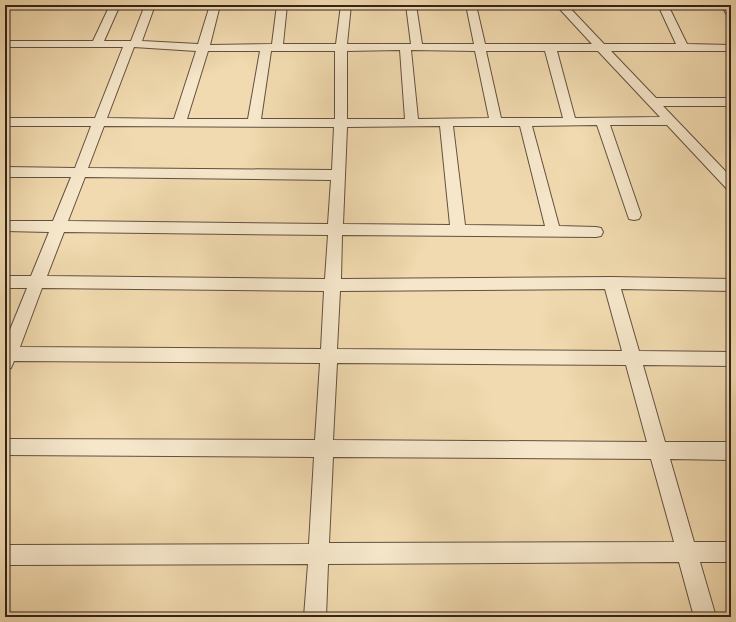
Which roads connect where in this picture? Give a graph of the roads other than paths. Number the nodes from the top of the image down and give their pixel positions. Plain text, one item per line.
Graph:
1 (115, 5) edge
2 (150, 5) edge
3 (215, 5) edge
4 (282, 5) edge
5 (346, 5) edge
6 (411, 5) edge
7 (471, 5) edge
8 (561, 5) edge
9 (663, 5) edge
10 (726, 5) edge
11 (731, 13) edge
12 (5, 44) edge
13 (97, 44) junction
14 (132, 44) junction
15 (341, 47) junction
16 (411, 47) junction
17 (479, 47) junction
18 (550, 47) junction
19 (601, 47) junction
20 (203, 48) junction
21 (272, 48) junction
22 (683, 48) junction
23 (731, 48) edge
24 (652, 102) junction
25 (731, 102) edge
26 (570, 121) junction
27 (602, 121) junction
28 (671, 121) junction
29 (5, 122) edge
30 (100, 122) junction
31 (412, 122) junction
32 (446, 122) junction
33 (496, 122) junction
34 (525, 122) junction
35 (179, 123) junction
36 (254, 123) junction
37 (341, 123) junction
38 (5, 172) edge
39 (80, 173) junction
40 (338, 175) junction
41 (731, 185) edge
42 (634, 215) dead end
43 (5, 226) edge
44 (59, 226) junction
45 (335, 229) junction
46 (458, 230) junction
47 (553, 231) junction
48 (596, 232) dead end
49 (5, 282) edge
50 (36, 282) junction
51 (611, 283) junction
52 (333, 285) junction
53 (731, 285) edge
54 (329, 356) junction
55 (6, 357) edge
56 (632, 358) junction
57 (731, 359) edge
58 (5, 447) edge
59 (324, 450) junction
60 (659, 451) junction
61 (731, 451) edge
62 (687, 552) junction
63 (731, 552) edge
64 (318, 554) junction
65 (5, 555) edge
66 (315, 617) edge
67 (705, 617) edge

1 - 13 street
2 - 14 street
3 - 20 street
4 - 21 street
5 - 15 street
6 - 16 street
7 - 17 street
8 - 19 street
9 - 22 street
10 - 11 street
12 - 13 street
13 - 14 street
14 - 20 street
14 - 30 street
15 - 16 street
15 - 21 street
15 - 37 street
16 - 17 street
16 - 31 street
17 - 18 street
17 - 33 street
18 - 19 street
18 - 26 street
19 - 22 street
19 - 24 street
20 - 21 street
20 - 35 street
21 - 36 street
22 - 23 street
24 - 25 street
24 - 28 street
26 - 27 street
26 - 34 street
27 - 28 street
27 - 42 street
28 - 41 street
29 - 30 street
30 - 35 street
30 - 39 street
31 - 32 street
31 - 37 street
32 - 33 street
32 - 46 street
33 - 34 street
34 - 47 street
35 - 36 street
36 - 37 street
37 - 40 street
38 - 39 street
39 - 40 street
39 - 44 street
40 - 45 street
43 - 44 street
44 - 45 street
44 - 50 street
45 - 46 street
45 - 52 street
46 - 47 street
47 - 48 street
49 - 50 street
50 - 52 street
50 - 55 street
51 - 52 street
51 - 53 street
51 - 56 street
52 - 54 street
54 - 55 street
54 - 56 street
54 - 59 street
56 - 57 street
56 - 60 street
58 - 59 street
59 - 60 street
59 - 64 street
60 - 61 street
60 - 62 street
62 - 63 street
62 - 64 street
62 - 67 street
64 - 65 street
64 - 66 street

